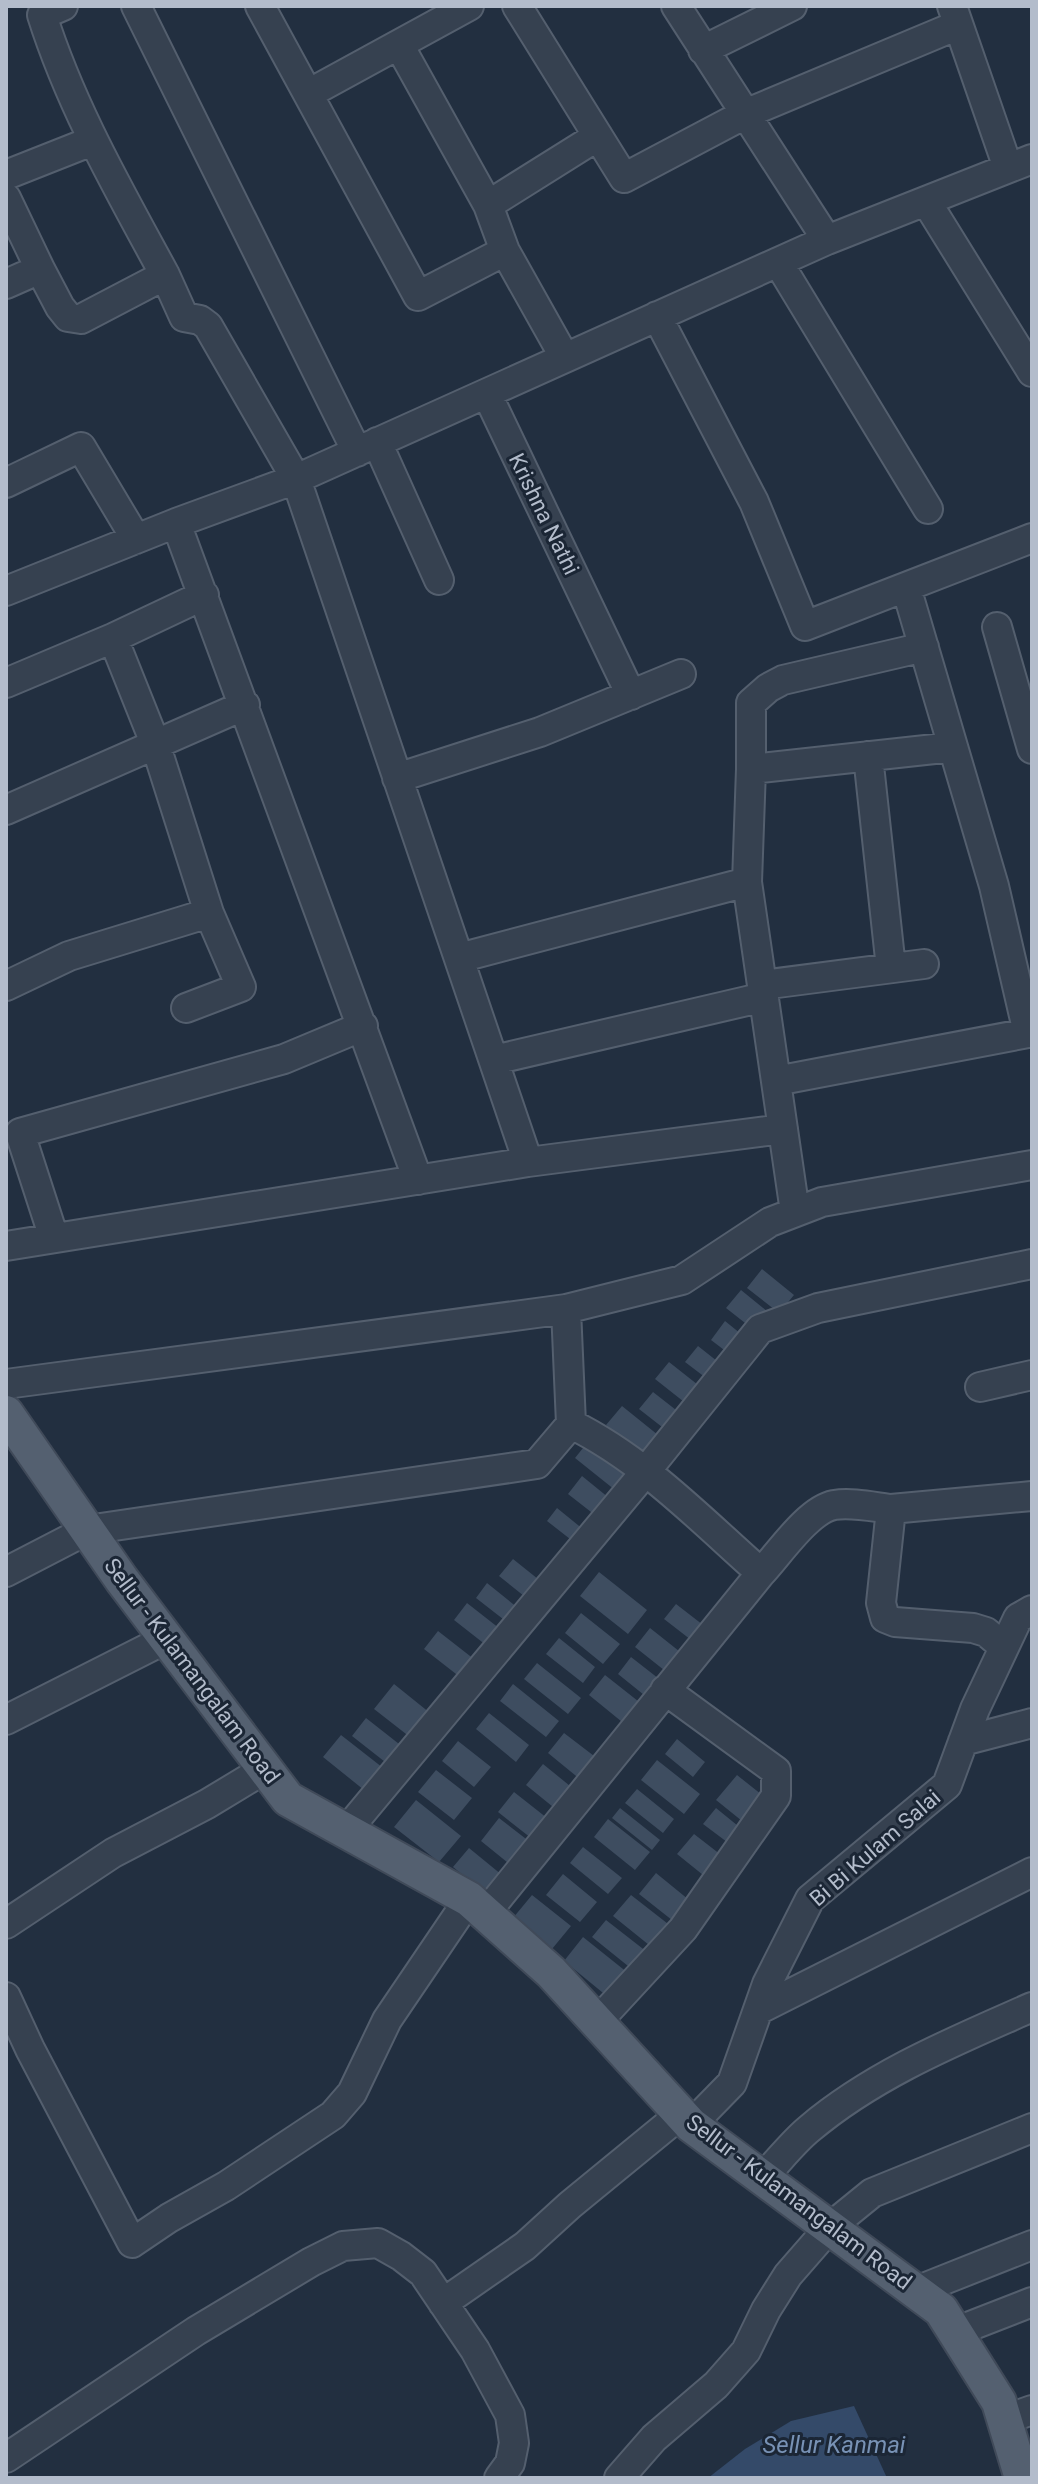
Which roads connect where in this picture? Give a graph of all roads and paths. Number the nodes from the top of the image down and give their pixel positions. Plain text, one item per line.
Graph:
1 (63, 6) edge
2 (136, 6) edge
3 (260, 6) edge
4 (469, 6) edge
5 (517, 6) edge
6 (676, 6) edge
7 (792, 6) edge
8 (955, 15) edge
9 (399, 45) junction
10 (703, 50) junction
11 (308, 94) junction
12 (745, 114) junction
13 (598, 136) junction
14 (92, 141) junction
15 (1020, 163) edge
16 (6, 175) edge
17 (6, 198) edge
18 (926, 201) junction
19 (488, 205) junction
20 (827, 240) junction
21 (505, 251) junction
22 (778, 262) junction
23 (40, 269) junction
24 (165, 275) junction
25 (6, 284) edge
26 (657, 316) junction
27 (565, 358) junction
28 (1032, 372) edge
29 (487, 394) junction
30 (367, 447) junction
31 (296, 479) junction
32 (6, 483) edge
33 (928, 509) dead end
34 (176, 523) junction
35 (1032, 538) edge
36 (136, 539) junction
37 (439, 580) dead end
38 (906, 587) junction
39 (6, 591) edge
40 (204, 595) junction
41 (997, 627) dead end
42 (113, 638) junction
43 (924, 647) junction
44 (681, 674) dead end
45 (6, 683) edge
46 (631, 695) junction
47 (245, 705) junction
48 (155, 743) junction
49 (953, 747) junction
50 (1032, 749) edge
51 (868, 756) junction
52 (751, 769) junction
53 (397, 778) junction
54 (6, 810) edge
55 (747, 882) junction
56 (209, 913) junction
57 (459, 958) junction
58 (924, 964) dead end
59 (891, 968) junction
60 (6, 986) edge
61 (763, 991) junction
62 (186, 1008) dead end
63 (363, 1026) junction
64 (1030, 1032) edge
65 (494, 1060) junction
66 (776, 1081) junction
67 (783, 1129) junction
68 (528, 1162) junction
69 (1032, 1165) edge
70 (418, 1180) junction
71 (795, 1212) junction
72 (54, 1238) junction
73 (6, 1246) edge
74 (1032, 1264) edge
75 (566, 1309) junction
76 (1032, 1375) edge
77 (6, 1384) edge
78 (980, 1387) dead end
79 (571, 1424) junction
80 (12, 1433) edge
81 (646, 1471) junction
82 (1032, 1496) edge
83 (891, 1509) junction
84 (87, 1530) junction
85 (6, 1572) edge
86 (761, 1573) junction
87 (1032, 1610) edge
88 (166, 1639) junction
89 (1004, 1647) junction
90 (665, 1690) junction
91 (6, 1720) edge
92 (1032, 1723) edge
93 (963, 1741) junction
94 (265, 1769) junction
95 (347, 1830) junction
96 (1032, 1872) edge
97 (477, 1907) junction
98 (6, 1924) edge
99 (6, 1997) edge
100 (1032, 2007) edge
101 (758, 2010) junction
102 (597, 2022) junction
103 (686, 2120) junction
104 (1032, 2128) edge
105 (762, 2178) junction
106 (829, 2228) junction
107 (1032, 2245) edge
108 (916, 2291) junction
109 (1032, 2302) edge
110 (443, 2303) junction
111 (955, 2332) junction
112 (1018, 2415) edge
113 (6, 2458) edge
114 (499, 2478) edge
115 (619, 2478) edge
116 (1022, 2478) edge

1 - 14 street
2 - 30 street
3 - 11 street
4 - 9 street
5 - 13 street
6 - 10 street
7 - 10 street
8 - 12 street
8 - 15 street
9 - 11 street
9 - 19 street
10 - 12 street
11 - 21 street
12 - 13 street
12 - 20 street
13 - 19 street
14 - 16 street
14 - 24 street
15 - 18 street
17 - 23 street
18 - 20 street
18 - 28 street
19 - 21 street
20 - 22 street
21 - 27 street
22 - 26 street
22 - 33 street
23 - 24 street
23 - 25 street
24 - 31 street
26 - 27 street
26 - 38 street
27 - 29 street
29 - 30 street
29 - 46 street, Krishna Nathi
30 - 31 street
30 - 37 street
31 - 34 street
31 - 53 street
32 - 36 street
34 - 36 street
34 - 40 street
35 - 38 street
36 - 39 street
38 - 43 street
40 - 42 street
40 - 47 street
41 - 50 street
42 - 45 street
42 - 48 street
43 - 49 street
43 - 52 street
44 - 46 street
46 - 53 street
47 - 48 street
47 - 63 street
48 - 54 street
48 - 56 street
49 - 51 street
49 - 64 street
51 - 52 street
51 - 59 street
52 - 55 street
53 - 57 street
55 - 57 street
55 - 61 street
56 - 60 street
56 - 62 street
57 - 65 street
58 - 59 street
59 - 61 street
61 - 65 street
61 - 66 street
63 - 70 street
63 - 72 street
64 - 66 street
65 - 68 street
66 - 67 street
67 - 68 street
67 - 71 street
68 - 70 street
69 - 71 street
70 - 72 street
71 - 75 street
72 - 73 street
74 - 81 street
75 - 77 street
75 - 79 street
76 - 78 street
79 - 81 street
79 - 84 street
80 - 84 main road, Sellur - Kulamangalam Road
81 - 86 street
81 - 95 street
82 - 83 street
83 - 86 street
83 - 89 street
84 - 85 street
84 - 88 main road, Sellur - Kulamangalam Road
86 - 90 street
87 - 89 street, Bi Bi Kulam Salai
88 - 91 street
88 - 94 main road, Sellur - Kulamangalam Road
89 - 93 street, Bi Bi Kulam Salai
90 - 97 street
90 - 102 street
92 - 93 street
93 - 101 street, Bi Bi Kulam Salai
94 - 95 main road, Sellur - Kulamangalam Road
94 - 98 street
95 - 97 main road, Sellur - Kulamangalam Road
96 - 101 street
97 - 99 street
97 - 102 main road, Sellur - Kulamangalam Road
100 - 105 street
101 - 103 street, Bi Bi Kulam Salai
102 - 103 main road, Sellur - Kulamangalam Road
103 - 105 main road, Sellur - Kulamangalam Road
103 - 110 street, Bi Bi Kulam Salai
104 - 106 street
105 - 106 main road, Sellur - Kulamangalam Road
106 - 108 main road, Sellur - Kulamangalam Road
106 - 115 street
107 - 108 street
108 - 111 main road, Sellur - Kulamangalam Road
109 - 111 street
110 - 113 street
110 - 114 street
111 - 112 main road, Sellur - Kulamangalam Road
112 - 116 main road, Sellur - Kulamangalam Road

